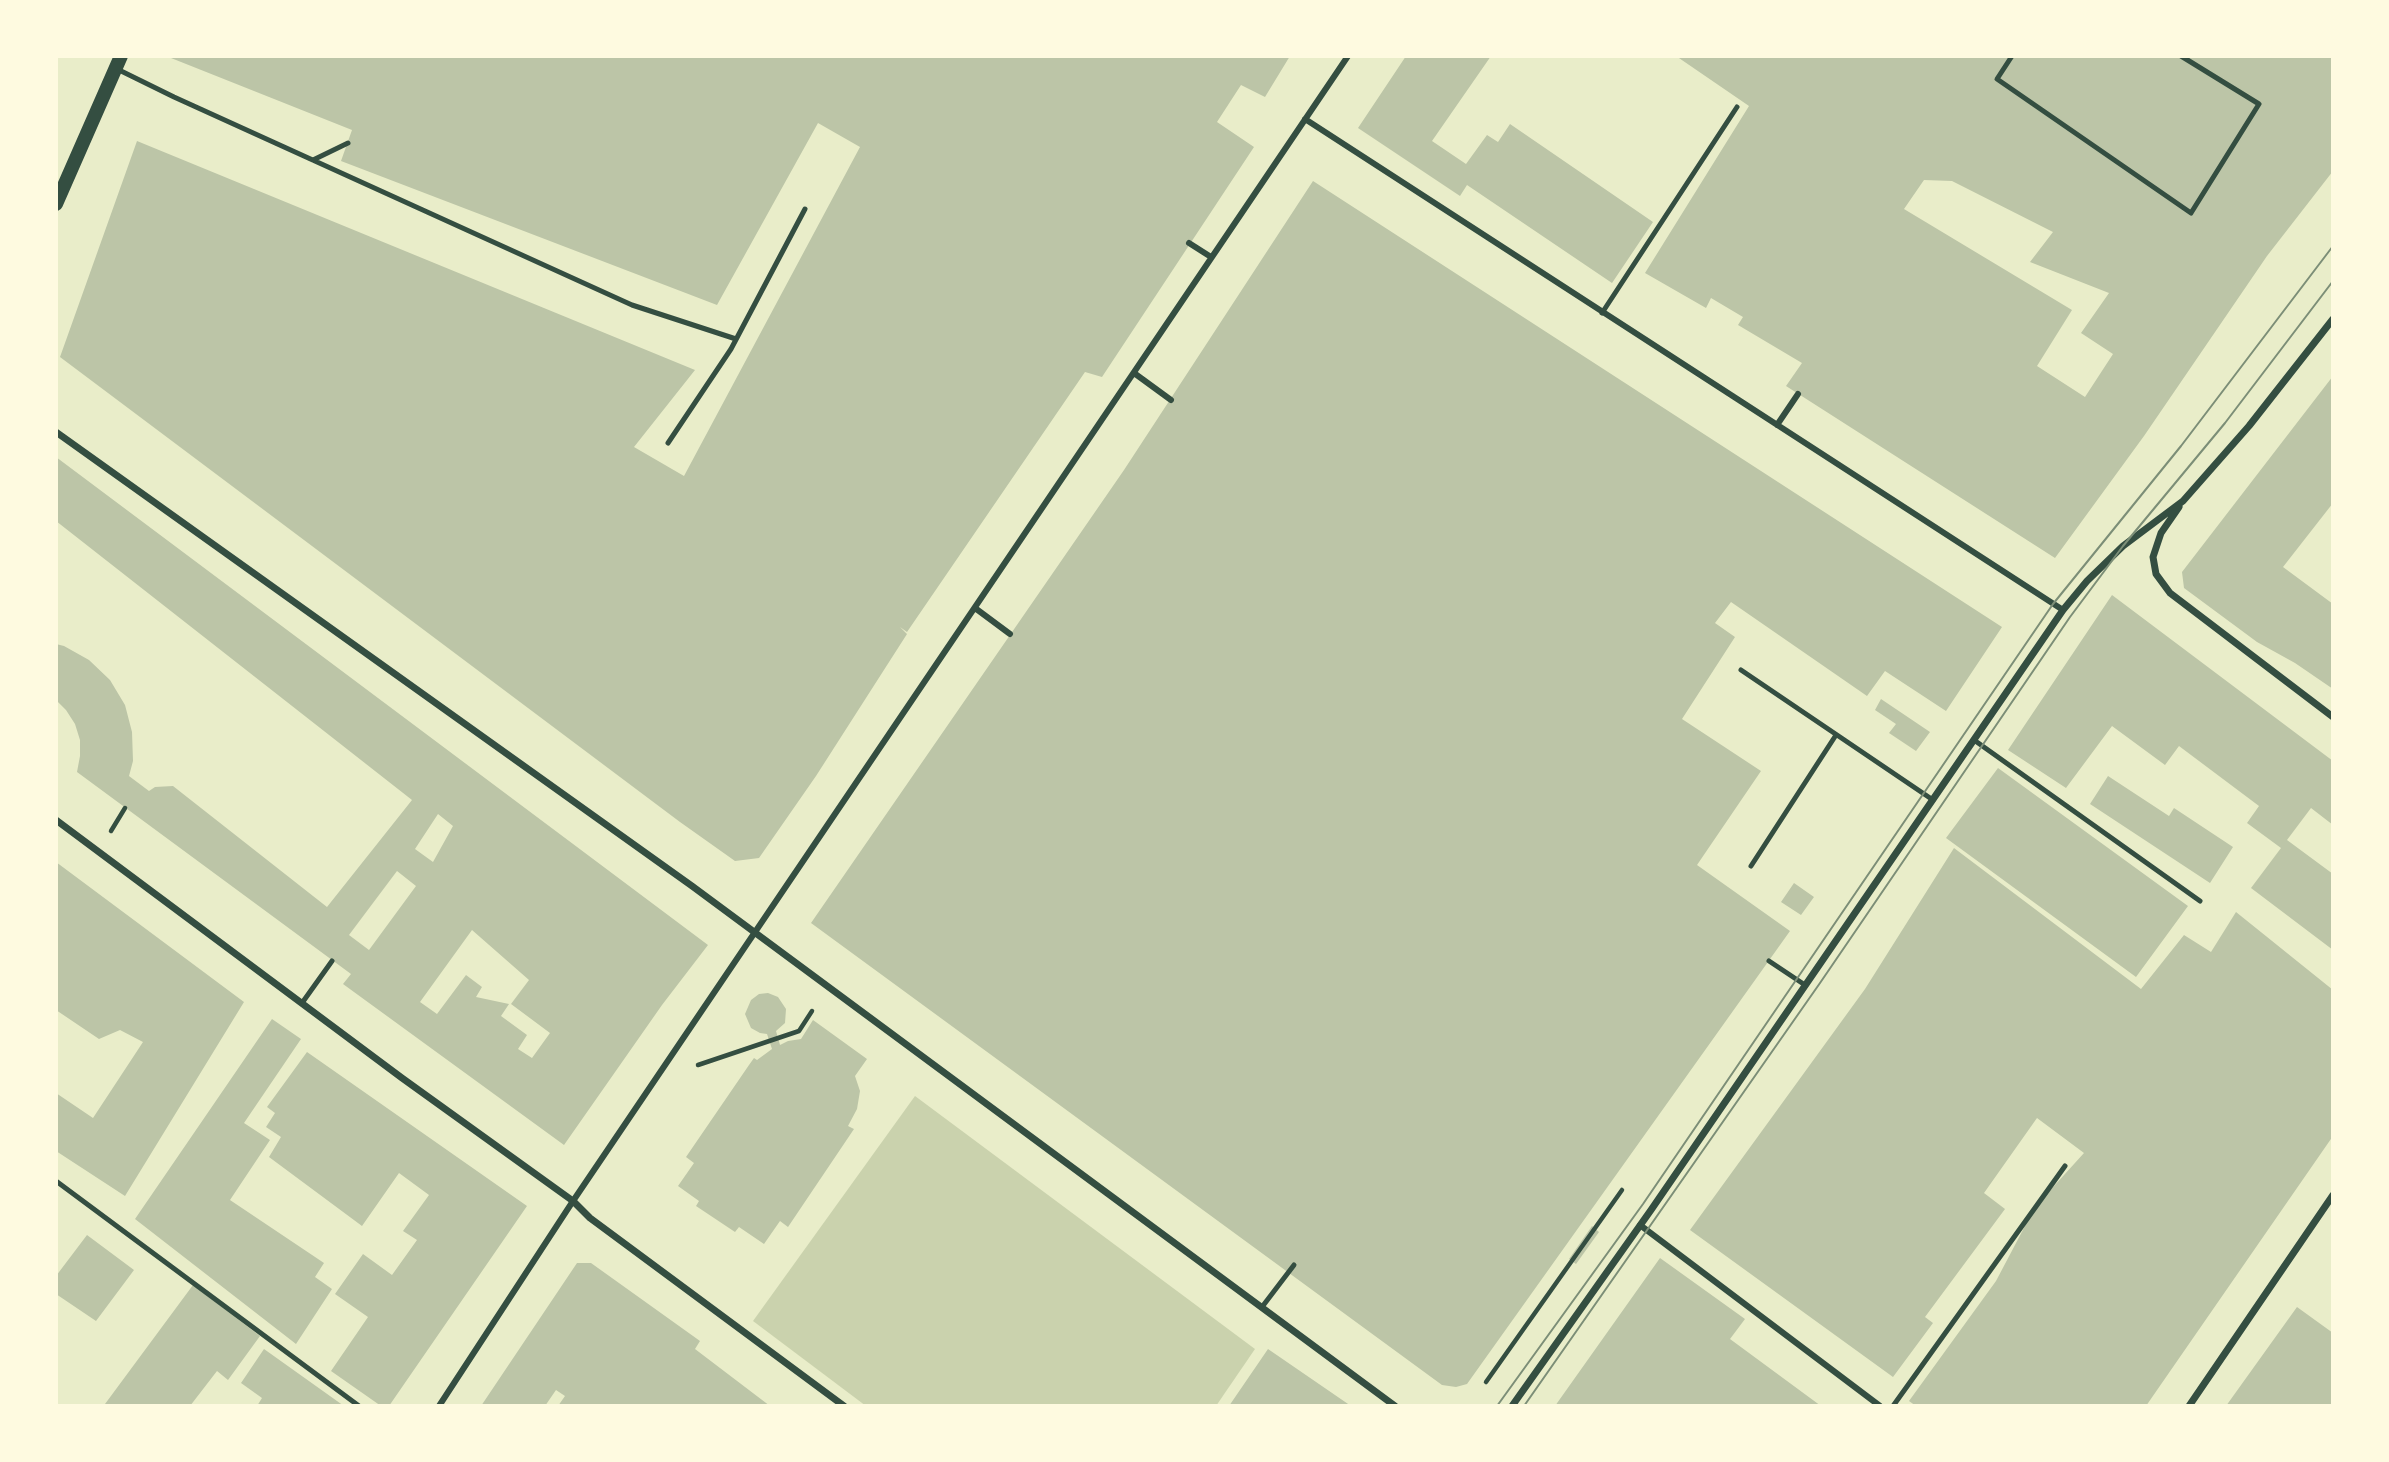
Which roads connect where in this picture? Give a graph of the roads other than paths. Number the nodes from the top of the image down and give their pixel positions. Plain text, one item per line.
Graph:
1 (1348, 56) edge
2 (2012, 56) edge
3 (2181, 56) edge
4 (117, 60) edge
5 (1737, 107) dead end
6 (1305, 119) junction
7 (348, 143) dead end
8 (313, 160) junction
9 (56, 204) edge
10 (805, 209) dead end
11 (1189, 243) dead end
12 (1211, 257) junction
13 (1602, 313) junction
14 (2333, 320) edge
15 (736, 340) junction
16 (1134, 373) junction
17 (1798, 394) dead end
18 (1171, 400) dead end
19 (1777, 425) junction
20 (56, 432) edge
21 (668, 443) dead end
22 (2183, 501) junction
23 (975, 608) junction
24 (2063, 610) junction
25 (1010, 634) dead end
26 (1741, 670) dead end
27 (2333, 717) edge
28 (1836, 735) junction
29 (1974, 740) junction
30 (1933, 800) junction
31 (56, 820) edge
32 (1751, 866) dead end
33 (2200, 901) dead end
34 (755, 932) junction
35 (332, 961) dead end
36 (1769, 961) dead end
37 (1805, 985) junction
38 (302, 1003) junction
39 (2065, 1167) dead end
40 (56, 1181) edge
41 (2333, 1195) edge
42 (573, 1200) junction
43 (1640, 1225) junction
44 (1294, 1265) dead end
45 (1262, 1307) junction
46 (359, 1406) edge
47 (439, 1406) edge
48 (844, 1406) edge
49 (1395, 1406) edge
50 (1512, 1406) edge
51 (1880, 1406) edge
52 (1893, 1406) edge
53 (2189, 1406) edge

1 - 6 street
2 - 3 lane
4 - 8 lane
4 - 9 main road
5 - 13 lane
6 - 12 street
6 - 13 street
7 - 8 lane
8 - 15 lane
10 - 15 lane
11 - 12 street
12 - 16 street
13 - 19 street
14 - 22 street
15 - 21 lane
16 - 18 street
16 - 23 street
17 - 19 street
19 - 24 street
20 - 34 street
22 - 24 street
22 - 27 street
23 - 25 street
23 - 34 street
24 - 29 street
26 - 28 lane
28 - 30 lane
28 - 32 lane
29 - 30 street
29 - 33 lane
30 - 37 street
31 - 38 street
34 - 42 street
34 - 45 street
35 - 38 lane
36 - 37 lane
37 - 43 street
38 - 42 street
39 - 52 lane
40 - 46 lane
41 - 53 street
42 - 47 street
42 - 48 street
43 - 50 street
43 - 51 street
44 - 45 lane
45 - 49 street

